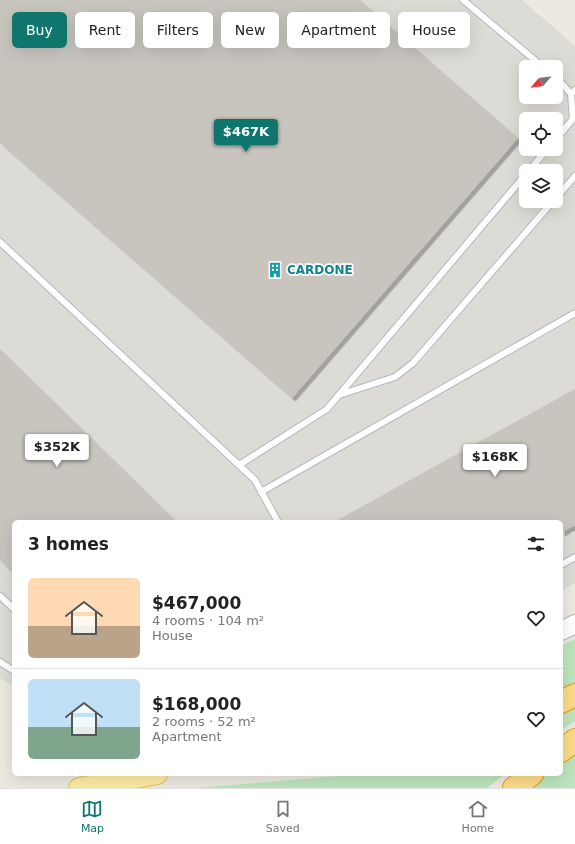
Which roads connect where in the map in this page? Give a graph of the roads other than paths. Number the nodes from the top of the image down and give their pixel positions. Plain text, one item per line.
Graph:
1 (463, 0) edge
2 (535, 60) edge
3 (563, 83) edge
4 (573, 92) edge
5 (563, 131) edge
6 (541, 156) edge
7 (534, 164) edge
8 (575, 176) edge
9 (519, 182) edge
10 (563, 190) edge
11 (547, 208) edge
12 (0, 242) edge
13 (575, 313) edge
14 (339, 394) junction
15 (239, 465) junction
16 (261, 492) junction
17 (277, 520) edge
18 (575, 557) edge
19 (563, 564) edge
20 (0, 596) edge
21 (12, 608) edge
22 (575, 624) edge
23 (563, 630) edge
24 (0, 662) edge
25 (12, 670) edge
26 (575, 695) edge
27 (563, 701) edge
28 (575, 740) edge
29 (563, 749) edge
30 (146, 776) edge
31 (529, 776) edge
32 (80, 788) edge
33 (514, 788) edge

1 - 2 lane
3 - 4 lane
4 - 5 lane
6 - 7 lane
8 - 10 lane
9 - 14 lane
11 - 14 lane
12 - 15 lane
13 - 16 lane
14 - 15 lane
15 - 16 lane
16 - 17 lane
18 - 19 lane
20 - 21 lane
22 - 23 main road
24 - 25 lane
26 - 27 highway
28 - 29 highway
30 - 32 main road
31 - 33 highway

